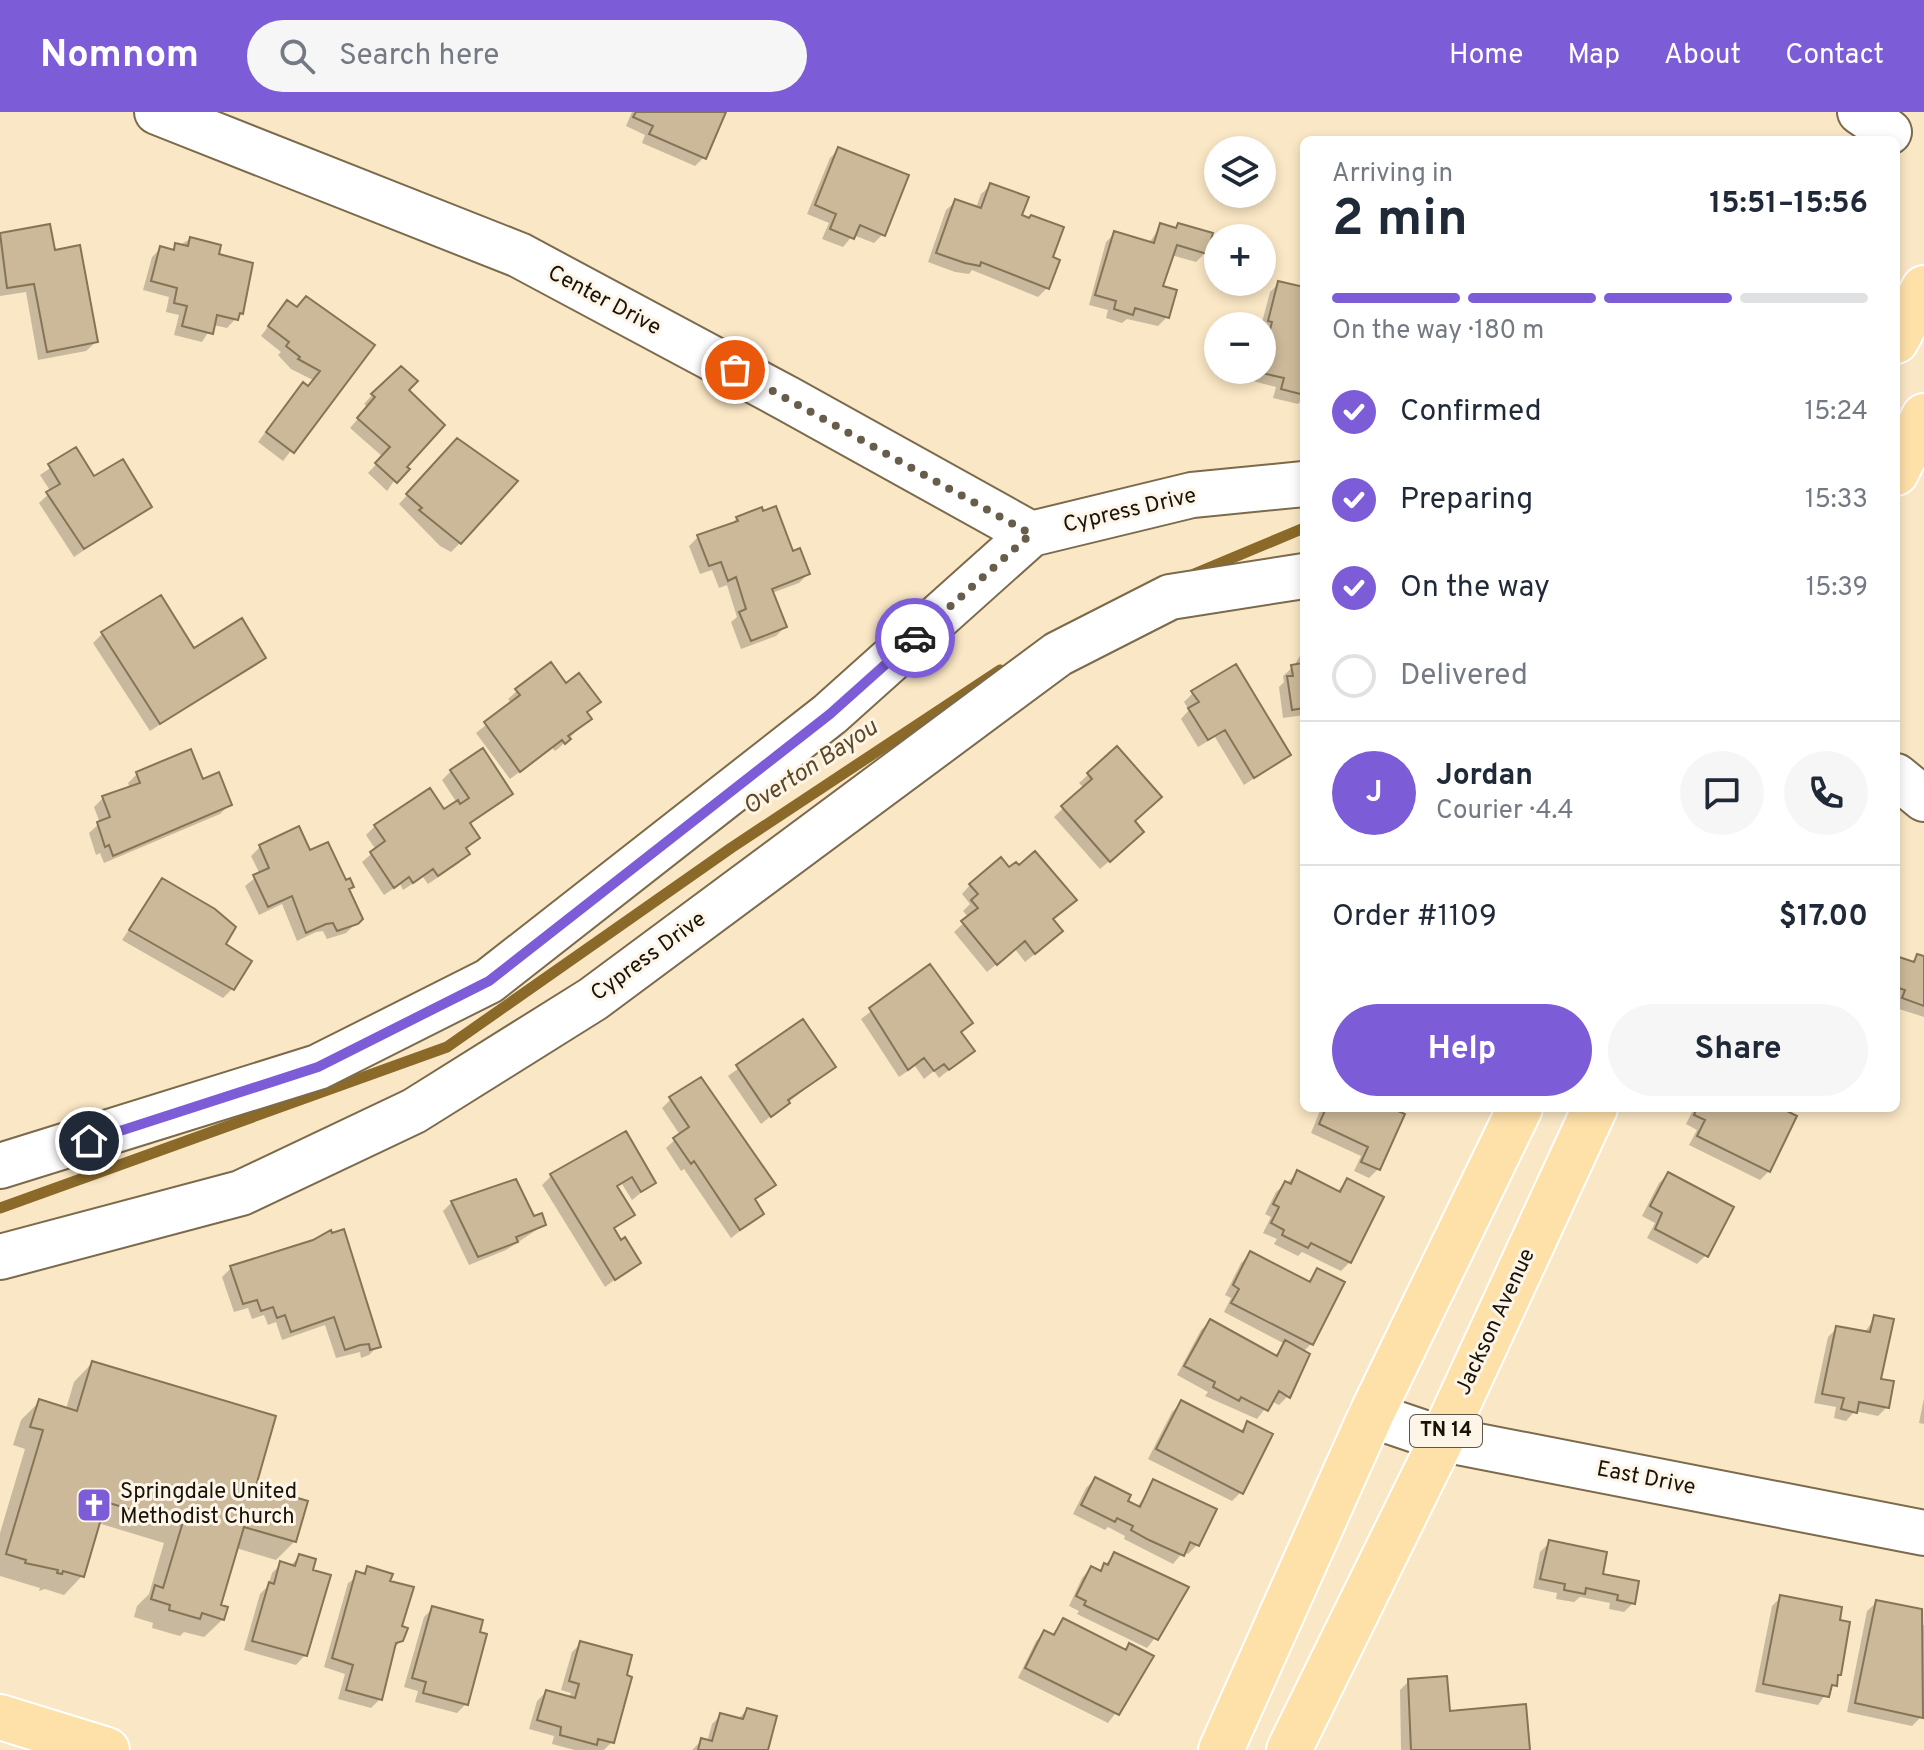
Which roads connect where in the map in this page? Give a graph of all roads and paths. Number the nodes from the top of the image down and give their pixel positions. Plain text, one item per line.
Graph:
1 (157, 112) edge
2 (1924, 288) edge
3 (1900, 333) edge
4 (1924, 416) edge
5 (1900, 465) edge
6 (1300, 484) edge
7 (1031, 534) junction
8 (1300, 577) edge
9 (1900, 779) edge
10 (1924, 799) edge
11 (1518, 1112) edge
12 (1593, 1112) edge
13 (0, 1166) edge
14 (0, 1257) edge
15 (1371, 1415) junction
16 (1442, 1439) junction
17 (1924, 1533) edge
18 (0, 1717) edge
19 (107, 1750) edge
20 (1221, 1750) edge
21 (1289, 1750) edge

1 - 7 street, Center Drive
2 - 3 main road
4 - 5 main road
6 - 7 street, Cypress Drive
7 - 13 street, Cypress Drive
8 - 14 street, Cypress Drive
9 - 10 street
11 - 15 main road
12 - 16 main road, Jackson Avenue / TN 14
15 - 16 street, East Drive
15 - 20 main road
16 - 17 street, East Drive
16 - 21 main road, Jackson Avenue / TN 14
18 - 19 main road

